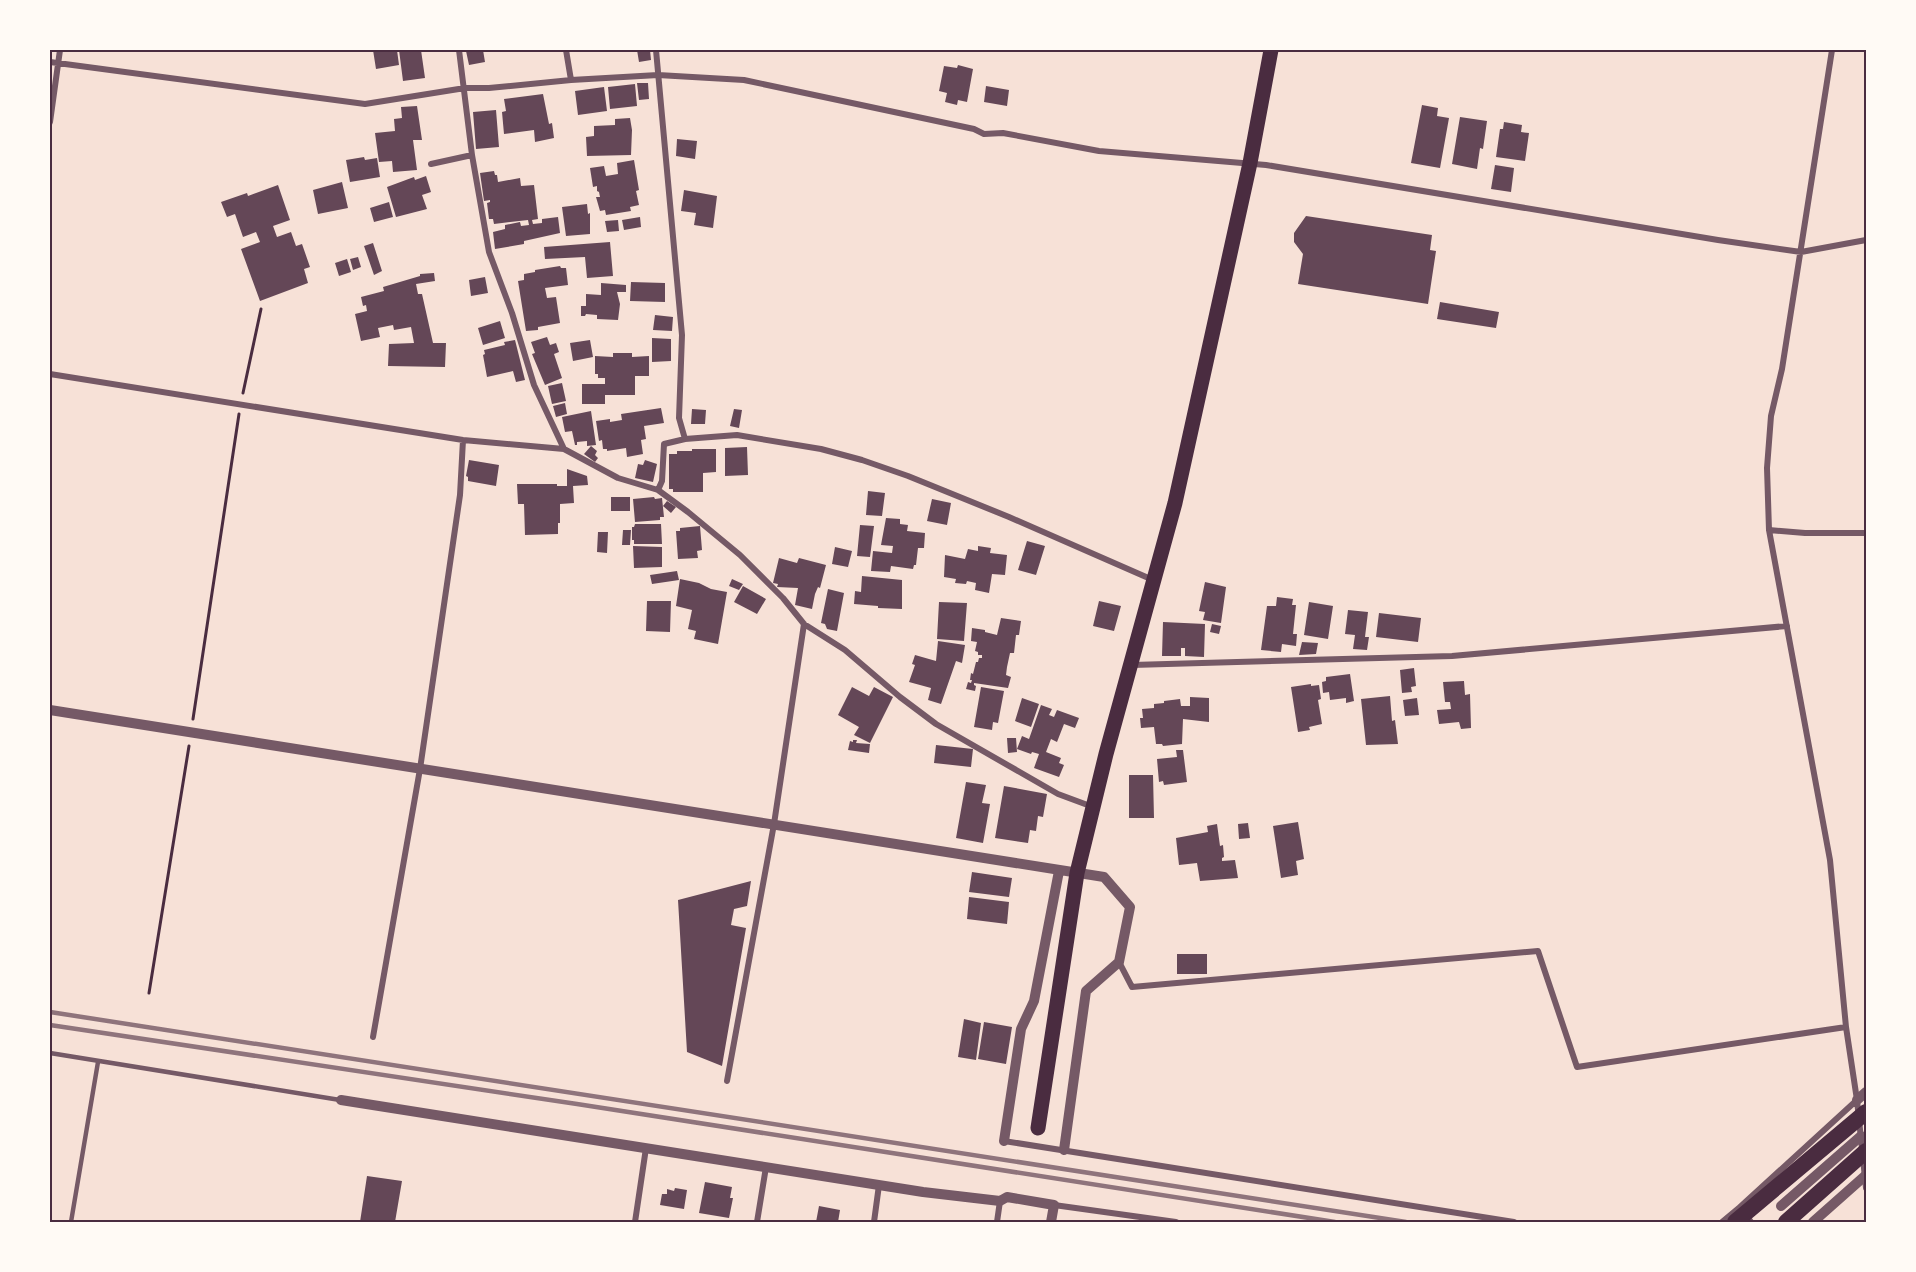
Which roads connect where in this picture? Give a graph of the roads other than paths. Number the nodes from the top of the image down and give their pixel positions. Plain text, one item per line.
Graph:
1 (60, 50) edge
2 (459, 50) edge
3 (566, 50) edge
4 (656, 50) edge
5 (1271, 50) edge
6 (1832, 50) edge
7 (50, 62) edge
8 (58, 63) junction
9 (658, 75) junction
10 (571, 80) junction
11 (465, 88) junction
12 (50, 122) edge
13 (472, 155) junction
14 (1250, 163) junction
15 (431, 164) dead end
16 (1866, 240) edge
17 (1801, 252) junction
18 (50, 374) edge
19 (685, 439) junction
20 (463, 440) junction
21 (564, 449) junction
22 (658, 490) junction
23 (1769, 530) junction
24 (1866, 533) edge
25 (1153, 580) junction
26 (804, 624) junction
27 (1787, 626) junction
28 (1130, 665) junction
29 (50, 710) edge
30 (420, 769) junction
31 (1093, 807) junction
32 (774, 824) junction
33 (1059, 871) junction
34 (1077, 873) junction
35 (1119, 962) junction
36 (1846, 1027) junction
37 (373, 1037) dead end
38 (50, 1053) edge
39 (98, 1062) junction
40 (727, 1082) dead end
41 (1866, 1092) edge
42 (341, 1100) joint
43 (1862, 1106) edge
44 (1038, 1128) dead end
45 (1004, 1141) joint
46 (1864, 1143) edge
47 (646, 1148) junction
48 (1064, 1150) junction
49 (766, 1167) junction
50 (1866, 1180) edge
51 (879, 1185) junction
52 (1000, 1201) junction
53 (1054, 1204) junction
54 (1781, 1206) dead end
55 (1737, 1215) edge
56 (71, 1222) edge
57 (635, 1222) edge
58 (757, 1222) edge
59 (874, 1222) edge
60 (997, 1222) edge
61 (1051, 1222) edge
62 (1176, 1222) edge
63 (1514, 1222) edge
64 (1722, 1222) edge
65 (1751, 1222) edge
66 (1786, 1222) edge
67 (1813, 1222) edge

1 - 8 street
2 - 11 street
3 - 10 street
4 - 9 street
5 - 14 main road
6 - 17 street
7 - 8 street
8 - 11 street
8 - 12 street
9 - 10 street
9 - 14 street
9 - 19 street
10 - 11 street
11 - 13 street
13 - 15 street
13 - 21 street
14 - 17 street
14 - 25 main road
16 - 17 street
17 - 23 street
18 - 20 street
19 - 22 street
19 - 25 street
20 - 21 street
20 - 30 street
21 - 22 street
22 - 26 street
23 - 24 street
23 - 27 street
25 - 28 main road
26 - 31 street
26 - 32 street
27 - 28 street
27 - 36 street
28 - 31 main road
29 - 30 street
30 - 32 street
30 - 37 street
31 - 34 main road
32 - 33 street
32 - 40 street
33 - 34 street
33 - 45 street
34 - 35 street
34 - 44 main road
35 - 36 street
35 - 48 street
36 - 43 street
38 - 39 lane
39 - 42 lane
39 - 56 lane
41 - 43 street
42 - 47 street
43 - 46 street
43 - 55 highway
45 - 48 street
46 - 50 street
46 - 54 street
46 - 66 highway
47 - 49 street
47 - 57 street
48 - 63 street
49 - 51 street
49 - 58 street
50 - 67 street
51 - 52 street
51 - 59 street
52 - 53 street
52 - 60 street
53 - 61 street
53 - 62 street
55 - 64 street
55 - 65 street

